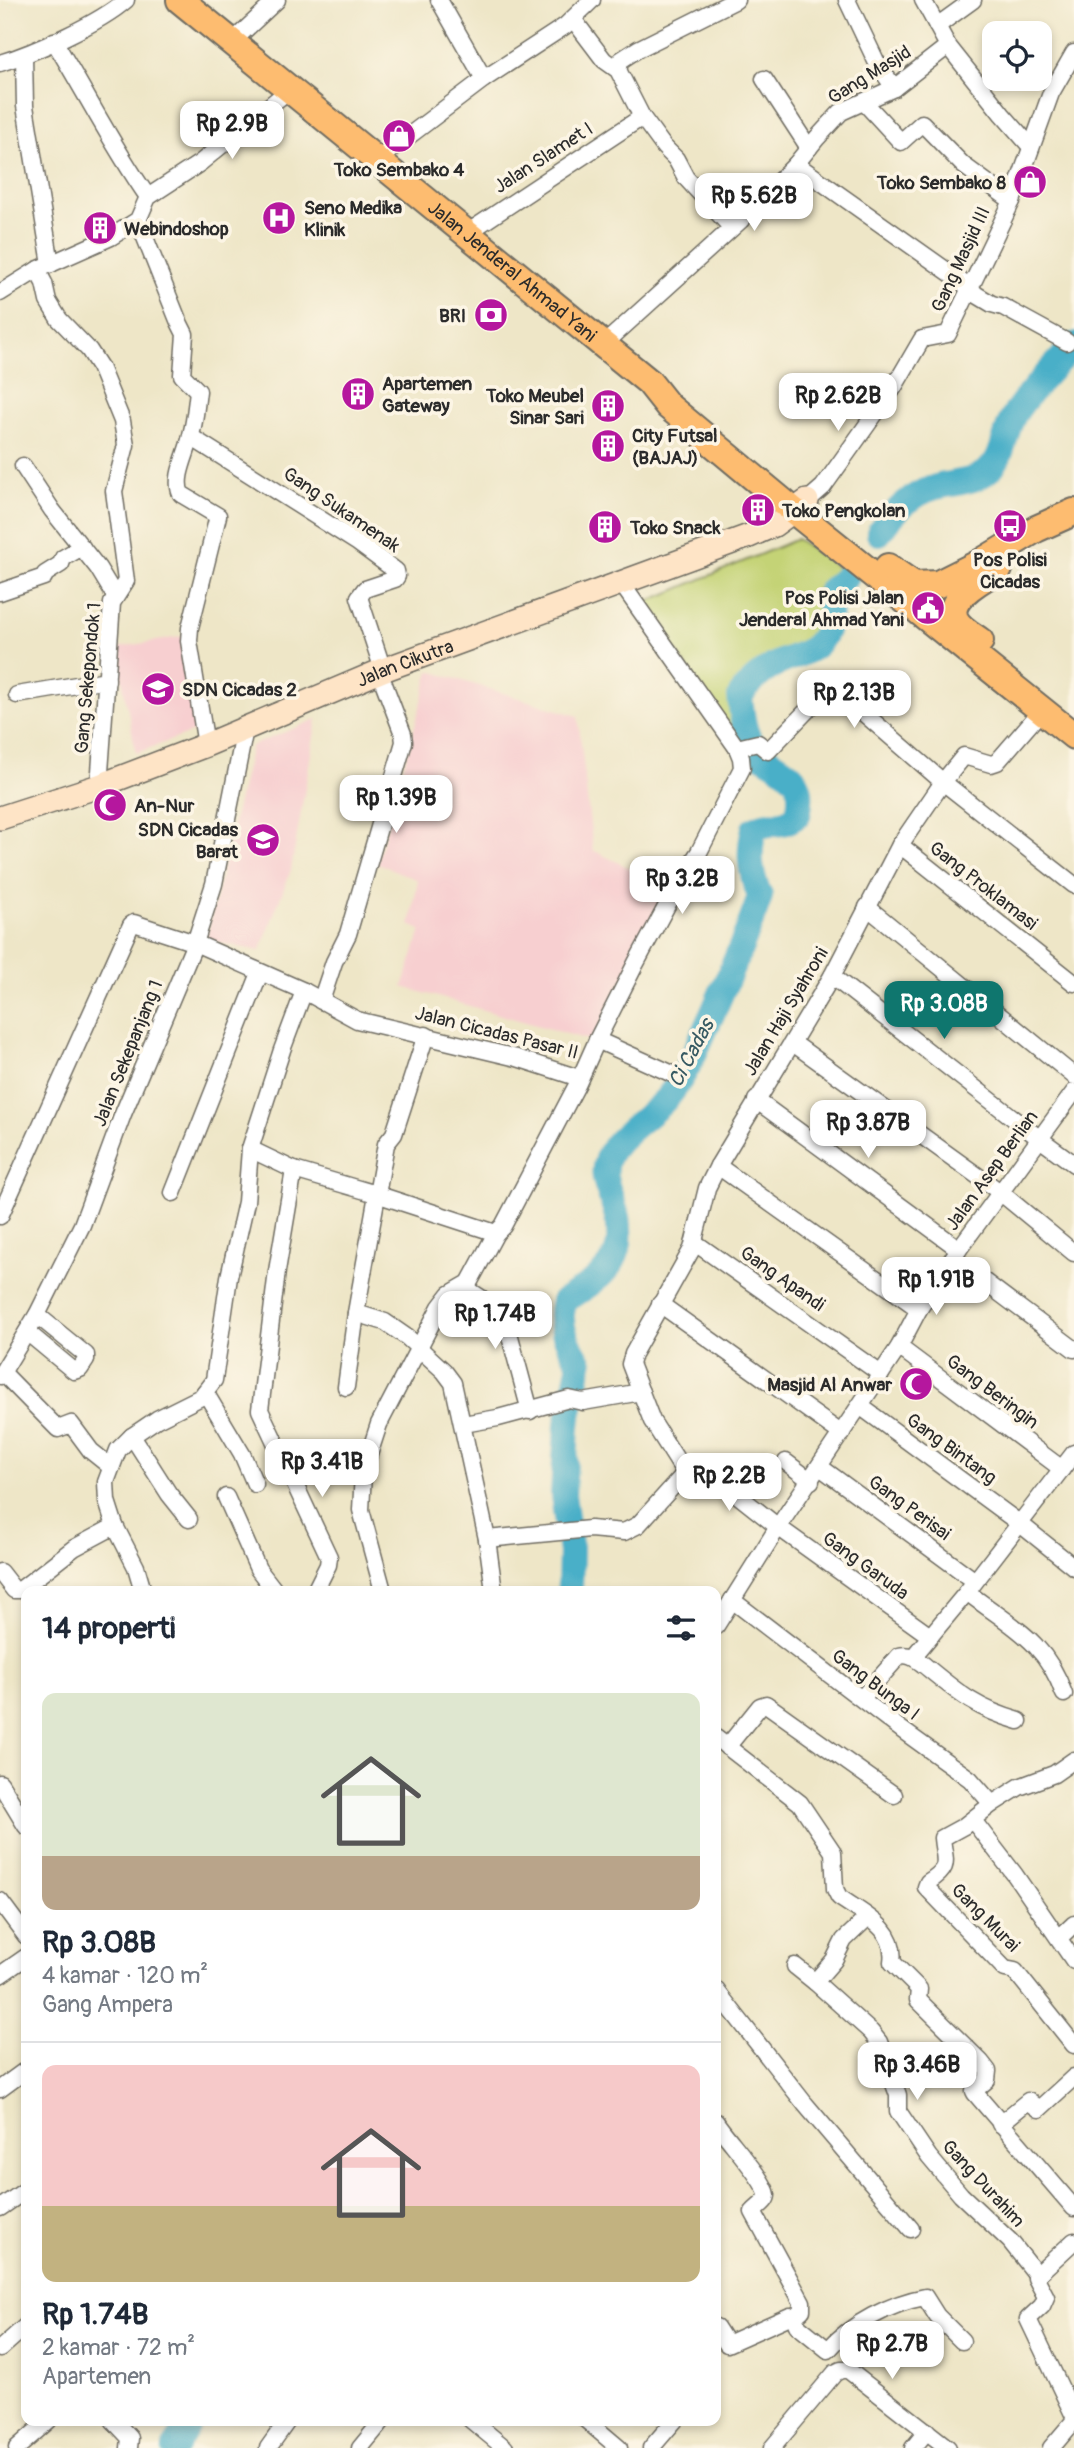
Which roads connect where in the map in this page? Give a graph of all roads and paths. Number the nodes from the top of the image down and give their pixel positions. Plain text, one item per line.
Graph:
1 (126, 0) edge
2 (180, 0) edge
3 (278, 0) edge
4 (439, 0) edge
5 (736, 0) edge
6 (846, 0) edge
7 (923, 0) edge
8 (973, 0) edge
9 (587, 1) edge
10 (573, 19) junction
11 (937, 26) junction
12 (54, 41) junction
13 (232, 42) junction
14 (948, 46) junction
15 (1074, 53) edge
16 (24, 56) junction
17 (0, 63) edge
18 (618, 70) junction
19 (484, 79) junction
20 (764, 79) dead end
21 (894, 88) junction
22 (290, 89) junction
23 (864, 102) junction
24 (642, 117) junction
25 (1031, 147) junction
26 (809, 148) junction
27 (377, 160) junction
28 (796, 164) junction
29 (148, 197) junction
30 (1012, 201) junction
31 (138, 220) junction
32 (731, 227) junction
33 (467, 233) junction
34 (44, 267) junction
35 (970, 290) junction
36 (0, 293) edge
37 (1067, 342) dead end
38 (603, 345) junction
39 (191, 437) junction
40 (23, 466) dead end
41 (800, 506) junction
42 (1071, 514) edge
43 (82, 547) junction
44 (621, 583) junction
45 (0, 592) edge
46 (115, 597) junction
47 (381, 670) junction
48 (107, 680) junction
49 (17, 695) dead end
50 (1042, 710) junction
51 (1074, 716) edge
52 (245, 729) junction
53 (1074, 736) edge
54 (206, 746) junction
55 (748, 746) junction
56 (943, 782) junction
57 (99, 786) junction
58 (0, 818) edge
59 (900, 845) junction
60 (1074, 885) edge
61 (867, 907) junction
62 (195, 943) junction
63 (260, 973) junction
64 (832, 976) junction
65 (1074, 983) edge
66 (304, 991) junction
67 (321, 1000) junction
68 (426, 1035) junction
69 (597, 1040) junction
70 (793, 1043) junction
71 (677, 1076) dead end
72 (1074, 1076) edge
73 (579, 1078) junction
74 (1074, 1092) edge
75 (756, 1100) junction
76 (1040, 1139) junction
77 (250, 1149) junction
78 (1074, 1164) edge
79 (718, 1166) junction
80 (295, 1170) junction
81 (8, 1179) edge
82 (1000, 1192) junction
83 (173, 1194) dead end
84 (376, 1194) junction
85 (0, 1216) edge
86 (496, 1233) junction
87 (694, 1242) junction
88 (956, 1253) junction
89 (1074, 1253) edge
90 (464, 1287) junction
91 (660, 1304) junction
92 (919, 1309) junction
93 (356, 1313) junction
94 (37, 1315) junction
95 (27, 1332) junction
96 (899, 1347) junction
97 (418, 1349) junction
98 (1074, 1349) edge
99 (1, 1374) edge
100 (881, 1374) junction
101 (345, 1387) dead end
102 (205, 1392) junction
103 (641, 1392) junction
104 (860, 1406) junction
105 (530, 1410) junction
106 (463, 1424) junction
107 (842, 1434) junction
108 (132, 1436) junction
109 (1070, 1461) edge
110 (786, 1462) dead end
111 (111, 1467) junction
112 (820, 1467) junction
113 (685, 1473) junction
114 (811, 1481) junction
115 (255, 1484) dead end
116 (226, 1497) dead end
117 (189, 1520) dead end
118 (1019, 1523) junction
119 (115, 1526) junction
120 (778, 1527) junction
121 (487, 1539) junction
122 (1074, 1567) edge
123 (0, 1572) edge
124 (32, 1586) edge
125 (142, 1586) edge
126 (271, 1586) edge
127 (318, 1586) edge
128 (382, 1586) edge
129 (493, 1586) edge
130 (971, 1587) junction
131 (21, 1593) edge
132 (732, 1600) junction
133 (721, 1618) edge
134 (930, 1636) junction
135 (913, 1657) junction
136 (1065, 1694) dead end
137 (862, 1698) junction
138 (1018, 1721) dead end
139 (721, 1743) edge
140 (721, 1745) edge
141 (1074, 1760) edge
142 (0, 1783) edge
143 (894, 1795) dead end
144 (998, 1800) junction
145 (21, 1818) edge
146 (975, 1823) dead end
147 (0, 1901) edge
148 (867, 1917) junction
149 (1074, 1924) edge
150 (21, 1929) edge
151 (1059, 1938) junction
152 (21, 1960) edge
153 (1074, 1961) edge
154 (795, 1966) dead end
155 (0, 1975) edge
156 (815, 1982) junction
157 (721, 1996) edge
158 (1074, 2045) edge
159 (21, 2074) edge
160 (1074, 2077) edge
161 (0, 2089) edge
162 (1000, 2124) junction
163 (721, 2128) edge
164 (21, 2193) edge
165 (0, 2208) edge
166 (1074, 2208) edge
167 (911, 2229) dead end
168 (1074, 2241) edge
169 (1042, 2271) junction
170 (794, 2317) junction
171 (21, 2330) edge
172 (721, 2334) edge
173 (962, 2341) dead end
174 (0, 2349) edge
175 (1074, 2415) edge
176 (42, 2426) edge
177 (52, 2426) edge
178 (119, 2426) edge
179 (284, 2426) edge
180 (378, 2426) edge
181 (478, 2426) edge
182 (593, 2426) edge
183 (670, 2426) edge
184 (927, 2431) junction
185 (17, 2448) edge
186 (29, 2448) edge
187 (129, 2448) edge
188 (268, 2448) edge
189 (360, 2448) edge
190 (505, 2448) edge
191 (619, 2448) edge
192 (651, 2448) edge
193 (772, 2448) edge
194 (913, 2448) edge
195 (948, 2448) edge
196 (1051, 2448) edge

1 - 12 street
2 - 13 main road, Jalan Jenderal Ahmad Yani
3 - 13 street
4 - 19 street
5 - 18 street
6 - 21 street
7 - 11 street
8 - 11 street
9 - 10 street
10 - 18 street
10 - 19 street
11 - 14 street
12 - 16 street
12 - 29 street
13 - 22 main road, Jalan Jenderal Ahmad Yani
14 - 21 street, Gang Masjid
14 - 25 street
15 - 25 street, Gang Masjid III
16 - 17 street
16 - 34 street, Gang Sekepondok 1
18 - 24 street
19 - 27 street
20 - 26 street
21 - 23 street, Gang Masjid
22 - 27 main road, Jalan Jenderal Ahmad Yani
22 - 29 street
23 - 26 street, Gang Masjid
23 - 30 street
24 - 32 street
24 - 33 street, Jalan Slamet I
25 - 30 street, Gang Masjid III
26 - 28 street, Gang Masjid
27 - 33 main road, Jalan Jenderal Ahmad Yani
28 - 32 street, Gang Masjid
28 - 35 street
29 - 31 street
30 - 35 street, Gang Masjid III
31 - 34 street
31 - 39 street
32 - 38 street, Gang Masjid
33 - 38 main road, Jalan Jenderal Ahmad Yani
34 - 36 street
34 - 46 street, Gang Sekepondok 1
35 - 37 street
35 - 41 street, Gang Masjid III
38 - 41 main road, Jalan Jenderal Ahmad Yani
39 - 47 street, Gang Sukamenak
39 - 54 street
40 - 43 street
41 - 42 main road, Jalan Jenderal Ahmad Yani
41 - 44 main road, Jalan Cikutra
41 - 50 main road, Jalan Jenderal Ahmad Yani
42 - 51 main road
43 - 45 street
43 - 46 street
44 - 47 main road, Jalan Cikutra
44 - 55 street
46 - 48 street, Gang Sekepondok 1
47 - 52 main road, Jalan Cikutra
47 - 67 street
48 - 49 street
48 - 57 street, Gang Sekepondok 1
50 - 53 main road, Jalan Jenderal Ahmad Yani
50 - 56 street, Jalan Haji Syahroni
52 - 54 main road, Jalan Cikutra
52 - 62 street, Jalan Sekepanjang 1
54 - 57 main road, Jalan Cikutra
55 - 56 street
55 - 69 street, Jalan Cicadas Pasar II
56 - 59 street, Jalan Haji Syahroni
56 - 60 street
57 - 58 main road, Jalan Cikutra
59 - 61 street, Jalan Haji Syahroni
59 - 65 street, Gang Proklamasi
61 - 64 street, Jalan Haji Syahroni
61 - 72 street
62 - 63 street, Jalan Cicadas Pasar II
62 - 81 street, Jalan Cicadas Pasar II
62 - 94 street, Jalan Sekepanjang 1
63 - 66 street, Jalan Cicadas Pasar II
63 - 83 street
64 - 70 street, Jalan Haji Syahroni
64 - 76 street
66 - 67 street, Jalan Cicadas Pasar II
66 - 77 street
67 - 68 street, Jalan Cicadas Pasar II
68 - 73 street, Jalan Cicadas Pasar II
68 - 84 street
69 - 71 street
69 - 73 street, Jalan Cicadas Pasar II
70 - 75 street, Jalan Haji Syahroni
70 - 82 street
73 - 86 street
74 - 76 street, Jalan Asep Berlian
75 - 79 street, Jalan Haji Syahroni
75 - 88 street
76 - 78 street
76 - 82 street, Jalan Asep Berlian
77 - 80 street
77 - 102 street
79 - 87 street, Jalan Haji Syahroni
79 - 92 street
80 - 84 street
80 - 127 street
81 - 85 street
82 - 88 street, Jalan Asep Berlian
82 - 89 street
84 - 86 street
84 - 93 street
86 - 90 street
87 - 91 street, Jalan Haji Syahroni
87 - 100 street, Gang Apandi
88 - 92 street, Jalan Asep Berlian
88 - 98 street
90 - 97 street
90 - 105 street
91 - 103 street, Jalan Haji Syahroni
91 - 107 street
92 - 96 street, Jalan Asep Berlian
93 - 97 street
93 - 101 street
94 - 95 street, Jalan Sekepanjang 1
94 - 95 street
95 - 99 street, Jalan Sekepanjang 1
96 - 100 street, Jalan Asep Berlian
96 - 109 street, Gang Beringin
97 - 106 street
97 - 128 street
99 - 111 street
100 - 104 street, Jalan Asep Berlian
102 - 108 street
102 - 115 street
103 - 105 street
103 - 113 street, Jalan Haji Syahroni
104 - 107 street, Jalan Asep Berlian
104 - 118 street, Gang Bintang
105 - 106 street
106 - 121 street
107 - 112 street, Jalan Asep Berlian
108 - 111 street
108 - 117 street
109 - 118 street
110 - 114 street
111 - 119 street
112 - 114 street, Jalan Asep Berlian
112 - 130 street, Gang Perisai
113 - 120 street, Gang Garuda
113 - 121 street
114 - 120 street, Jalan Asep Berlian
116 - 126 street
118 - 122 street, Gang Bintang
118 - 130 street
119 - 124 street
119 - 125 street
120 - 132 street, Jalan Asep Berlian
120 - 134 street, Gang Garuda
121 - 129 street
123 - 131 street
130 - 134 street
130 - 136 street, Gang Perisai
132 - 133 street, Jalan Asep Berlian
132 - 137 street, Gang Bunga I
134 - 135 street
135 - 137 street
135 - 138 street
137 - 144 street, Gang Bunga I
139 - 143 street
140 - 148 street
141 - 144 street
142 - 145 street
144 - 158 street, Gang Murai
146 - 151 street
147 - 150 street
148 - 156 street
148 - 162 street
149 - 151 street
151 - 153 street
152 - 155 street
154 - 156 street, Gang Durahim
156 - 169 street, Gang Durahim
157 - 167 street
159 - 161 street
160 - 162 street
162 - 166 street
163 - 170 street
164 - 165 street
168 - 169 street
169 - 175 street
170 - 172 street
170 - 173 street
171 - 174 street
175 - 196 street
176 - 185 street
177 - 186 street
178 - 187 street
179 - 188 street
180 - 189 street
181 - 190 street
182 - 191 street
183 - 192 street
184 - 193 street
184 - 194 street
184 - 195 street

